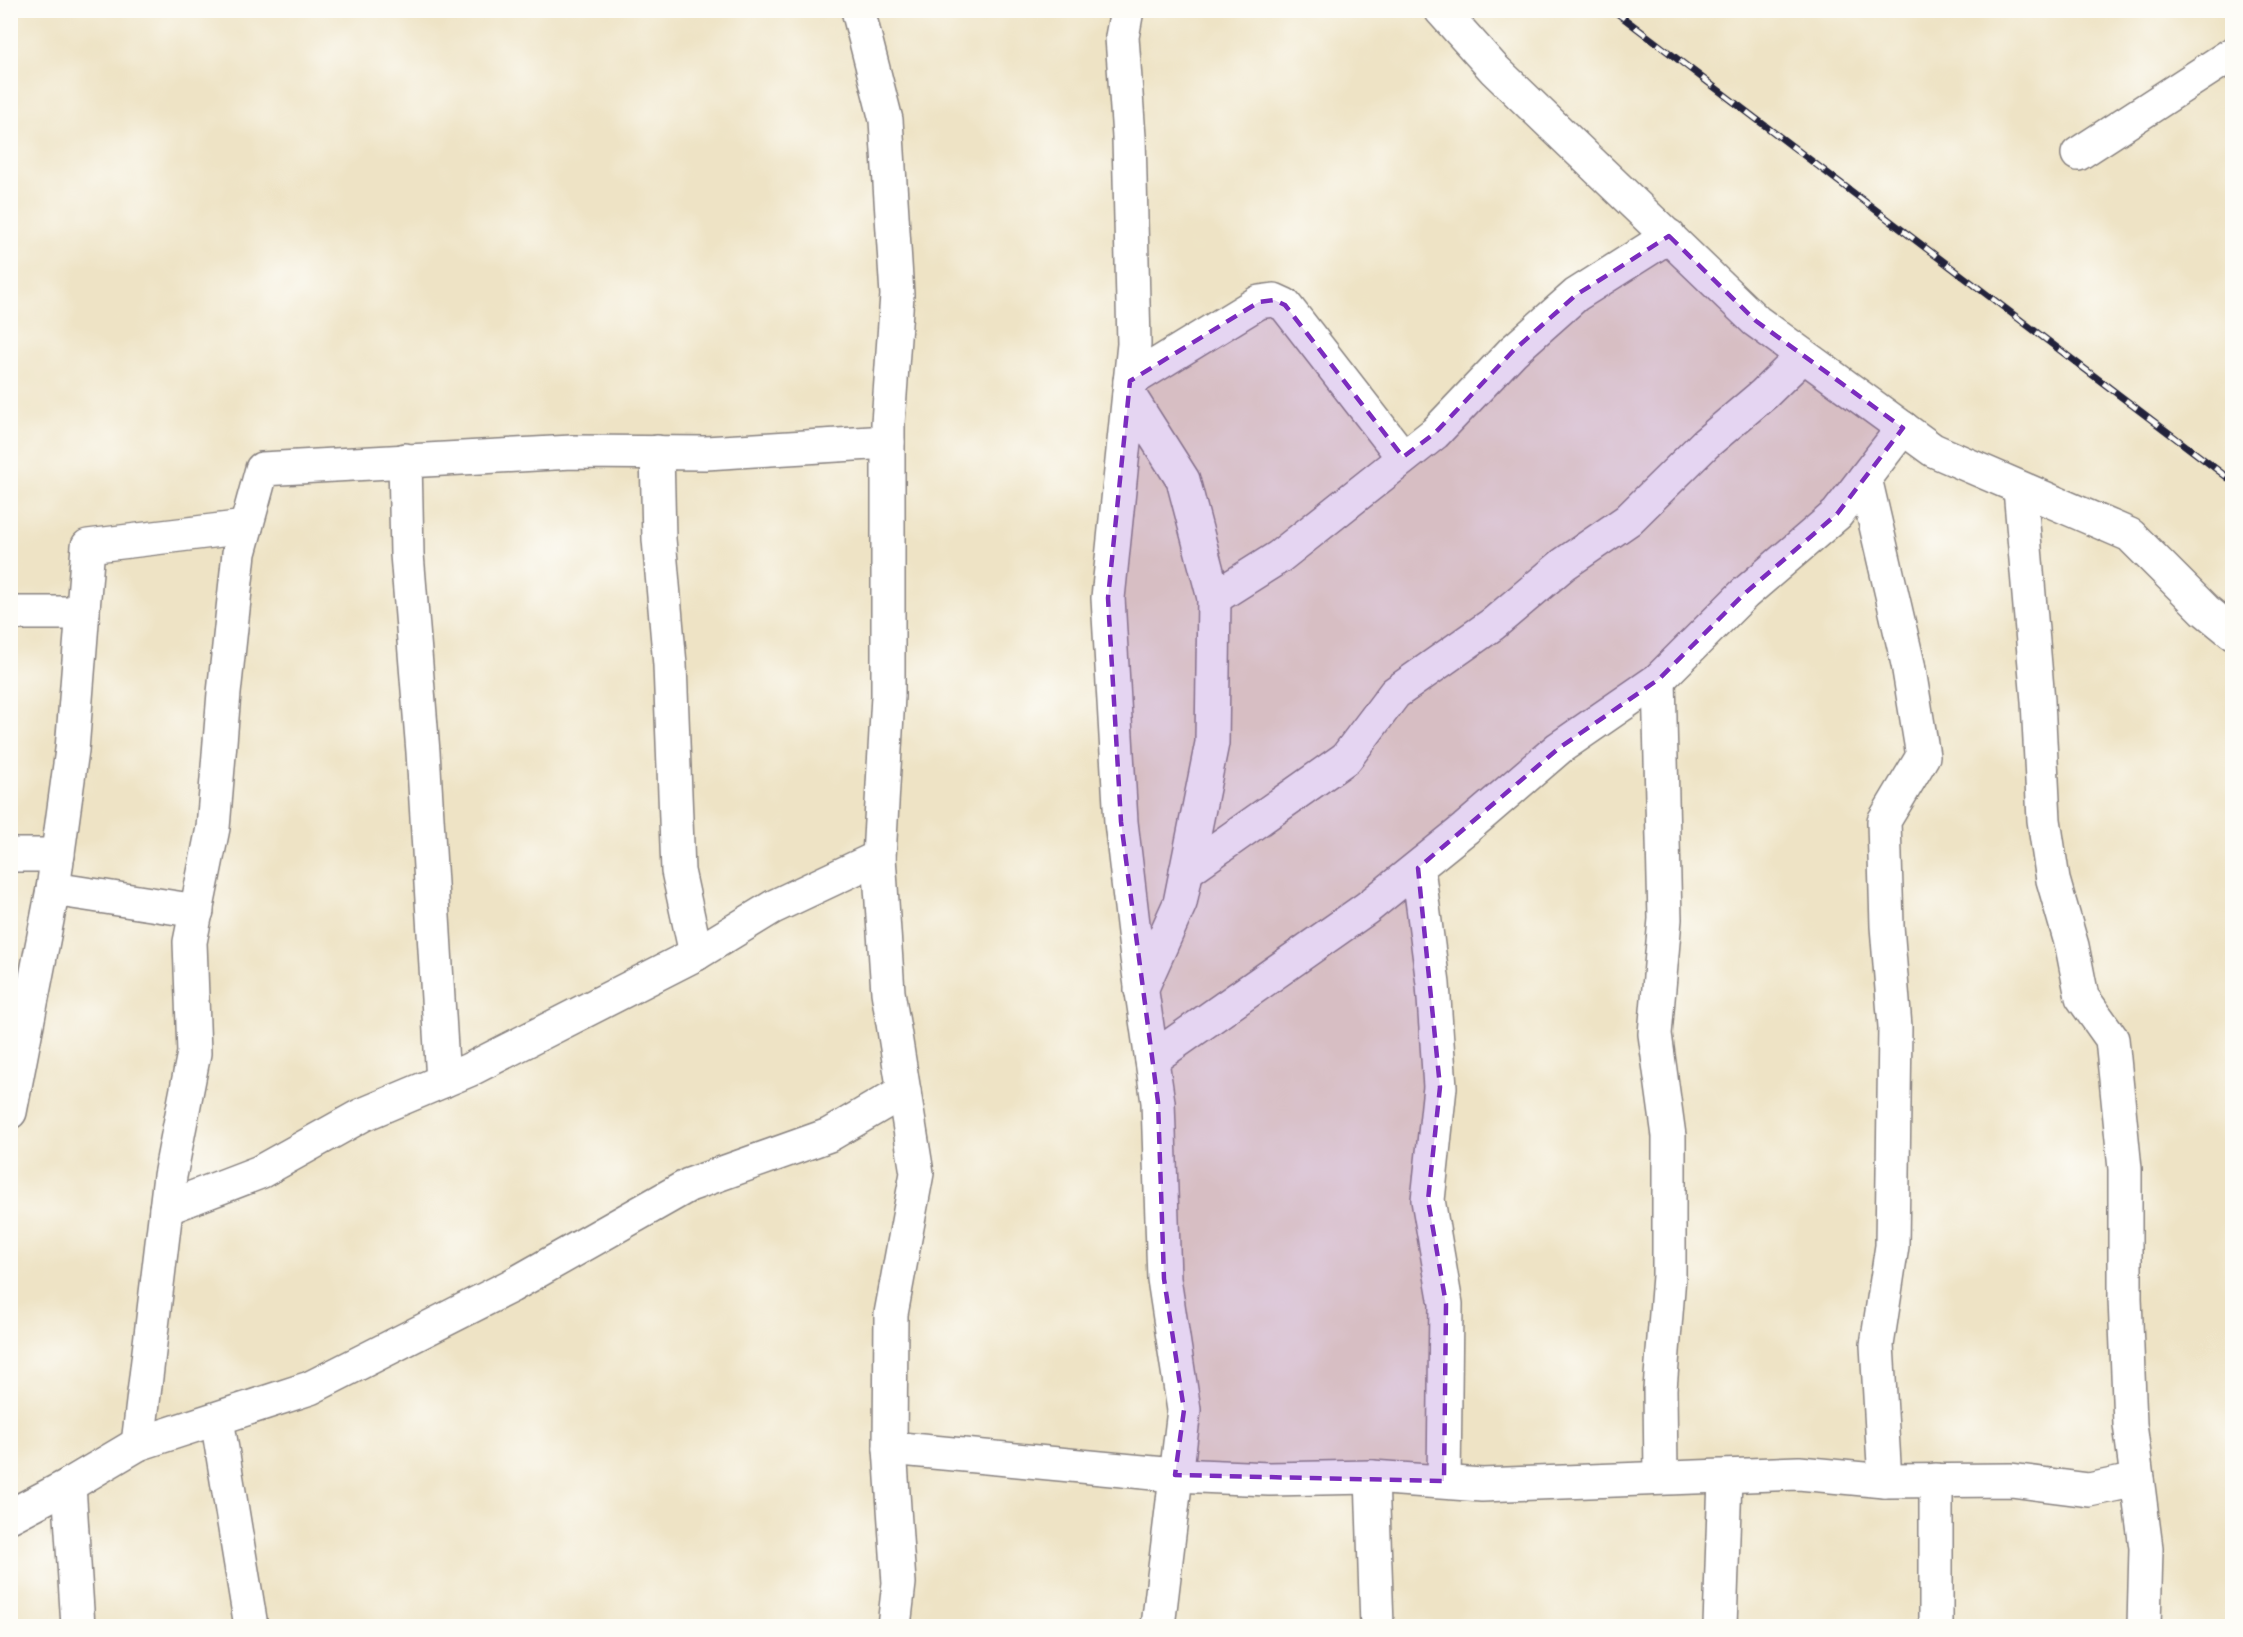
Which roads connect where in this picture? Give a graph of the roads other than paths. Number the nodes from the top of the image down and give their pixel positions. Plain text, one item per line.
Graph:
1 (858, 10) edge
2 (1127, 10) edge
3 (1441, 10) edge
4 (2232, 54) edge
5 (2078, 154) dead end
6 (1669, 236) junction
7 (1803, 356) junction
8 (1130, 388) junction
9 (1903, 428) junction
10 (888, 442) junction
11 (657, 452) junction
12 (1403, 458) junction
13 (405, 460) junction
14 (1865, 478) junction
15 (2020, 489) junction
16 (246, 527) junction
17 (1214, 598) junction
18 (10, 613) edge
19 (83, 613) junction
20 (2232, 632) edge
21 (1659, 679) junction
22 (10, 855) edge
23 (58, 855) junction
24 (879, 857) junction
25 (1418, 868) junction
26 (1186, 871) junction
27 (53, 890) junction
28 (197, 911) junction
29 (696, 954) junction
30 (1141, 990) junction
31 (1152, 1059) junction
32 (443, 1081) junction
33 (12, 1091) edge
34 (904, 1091) junction
35 (166, 1208) junction
36 (217, 1419) junction
37 (138, 1444) junction
38 (890, 1448) junction
39 (1175, 1475) junction
40 (1372, 1477) junction
41 (1661, 1478) junction
42 (1725, 1478) junction
43 (1936, 1480) junction
44 (2137, 1480) junction
45 (1444, 1481) junction
46 (1885, 1481) junction
47 (69, 1485) junction
48 (10, 1516) edge
49 (78, 1626) edge
50 (251, 1626) edge
51 (894, 1626) edge
52 (1158, 1626) edge
53 (1377, 1626) edge
54 (1720, 1626) edge
55 (1936, 1626) edge
56 (2144, 1626) edge

1 - 10 street
2 - 8 street
3 - 6 street
4 - 5 street
6 - 7 street
6 - 12 street
7 - 9 street
7 - 26 street
8 - 12 street
8 - 17 street
8 - 30 street
9 - 14 street
9 - 15 street
10 - 11 street
10 - 24 street
11 - 13 street
11 - 29 street
12 - 17 street
13 - 16 street
13 - 32 street
14 - 21 street
14 - 46 street
15 - 20 street
15 - 44 street
16 - 19 street
16 - 28 street
17 - 26 street
18 - 19 street
19 - 23 street
21 - 25 street
21 - 41 street
22 - 23 street
23 - 27 street
24 - 29 street
24 - 34 street
25 - 31 street
25 - 45 street
26 - 30 street
27 - 28 street
27 - 33 street
28 - 35 street
29 - 32 street
30 - 31 street
31 - 39 street
32 - 35 street
34 - 36 street
34 - 38 street
35 - 37 street
36 - 37 street
36 - 50 street
37 - 47 street
38 - 39 street
38 - 51 street
39 - 40 street
39 - 52 street
40 - 45 street
40 - 53 street
41 - 42 street
41 - 45 street
42 - 46 street
42 - 54 street
43 - 44 street
43 - 46 street
43 - 55 street
44 - 56 street
47 - 48 street
47 - 49 street

